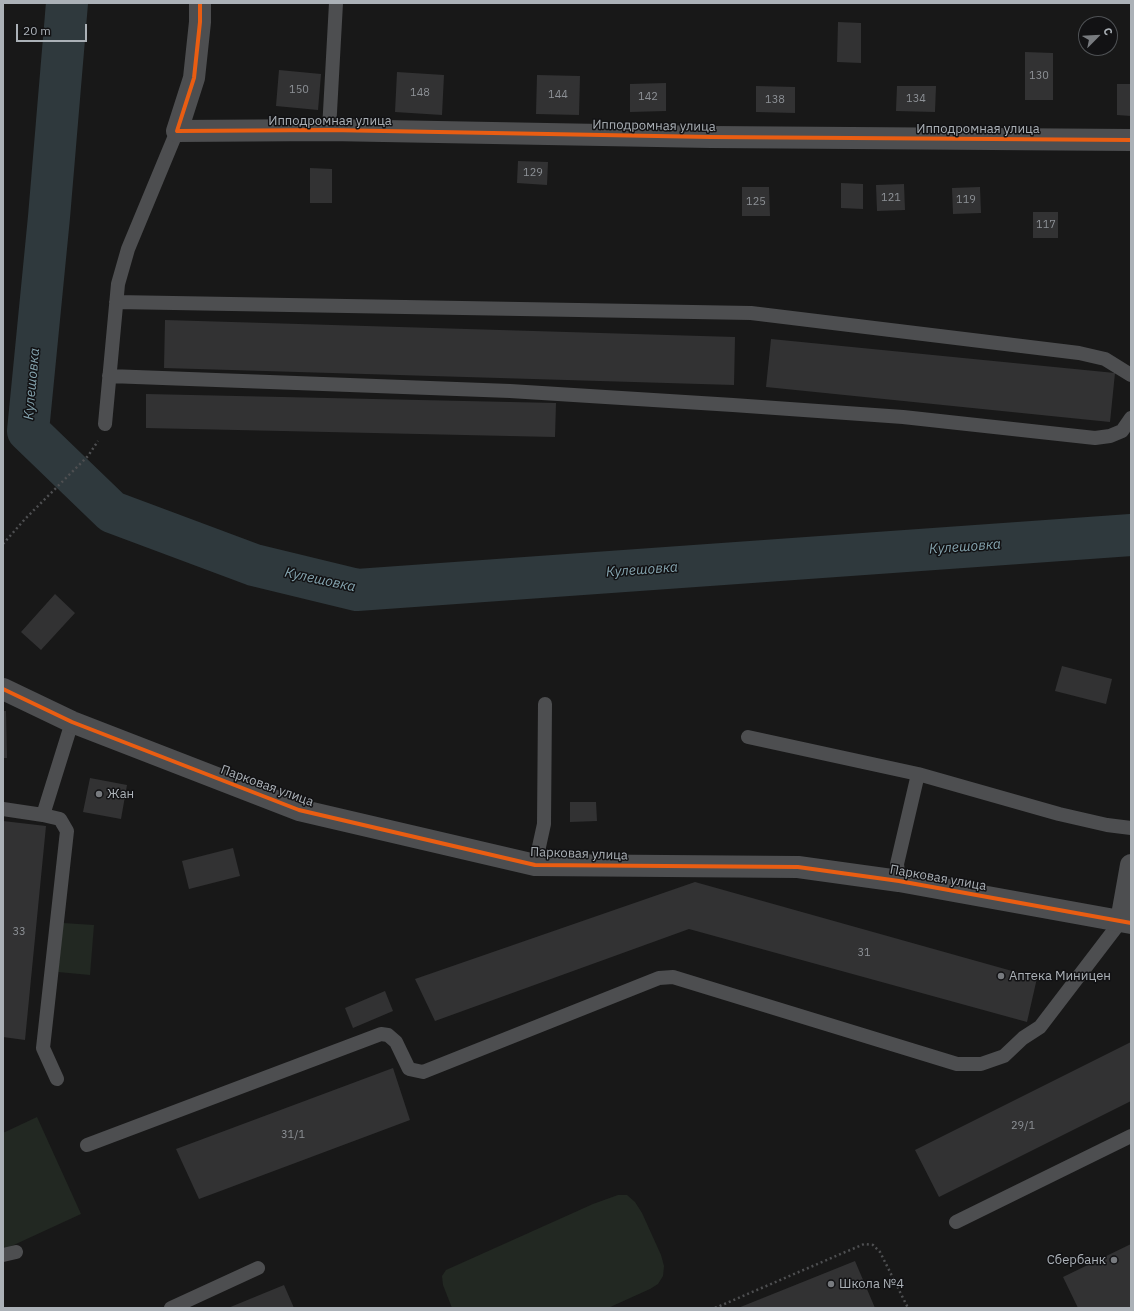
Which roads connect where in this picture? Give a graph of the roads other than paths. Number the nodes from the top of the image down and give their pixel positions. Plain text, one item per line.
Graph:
1 (200, 3) edge
2 (336, 3) edge
3 (330, 130) junction
4 (177, 131) junction
5 (1131, 140) edge
6 (116, 302) junction
7 (1131, 375) edge
8 (109, 376) junction
9 (1131, 418) edge
10 (105, 424) dead end
11 (3, 674) edge
12 (8, 691) edge
13 (545, 704) dead end
14 (72, 722) junction
15 (748, 737) dead end
16 (918, 774) junction
17 (3, 809) edge
18 (43, 815) junction
19 (1131, 828) edge
20 (535, 865) junction
21 (1131, 865) edge
22 (899, 881) junction
23 (1126, 922) edge
24 (57, 1079) dead end
25 (1131, 1136) edge
26 (87, 1145) dead end
27 (956, 1222) dead end
28 (258, 1268) dead end
29 (171, 1308) edge

1 - 4 street
2 - 3 lane
3 - 4 street, Ипподромная улица
3 - 5 street, Ипподромная улица
4 - 6 lane
6 - 7 lane
6 - 8 lane
8 - 9 lane
8 - 10 lane
11 - 12 street
12 - 14 street, Парковая улица
13 - 20 lane
14 - 18 lane
14 - 20 street, Парковая улица
15 - 16 lane
16 - 19 lane
16 - 22 lane
17 - 18 lane
18 - 24 lane
20 - 22 street, Парковая улица
21 - 23 street
22 - 23 street, Парковая улица
23 - 26 lane
25 - 27 lane
28 - 29 lane

